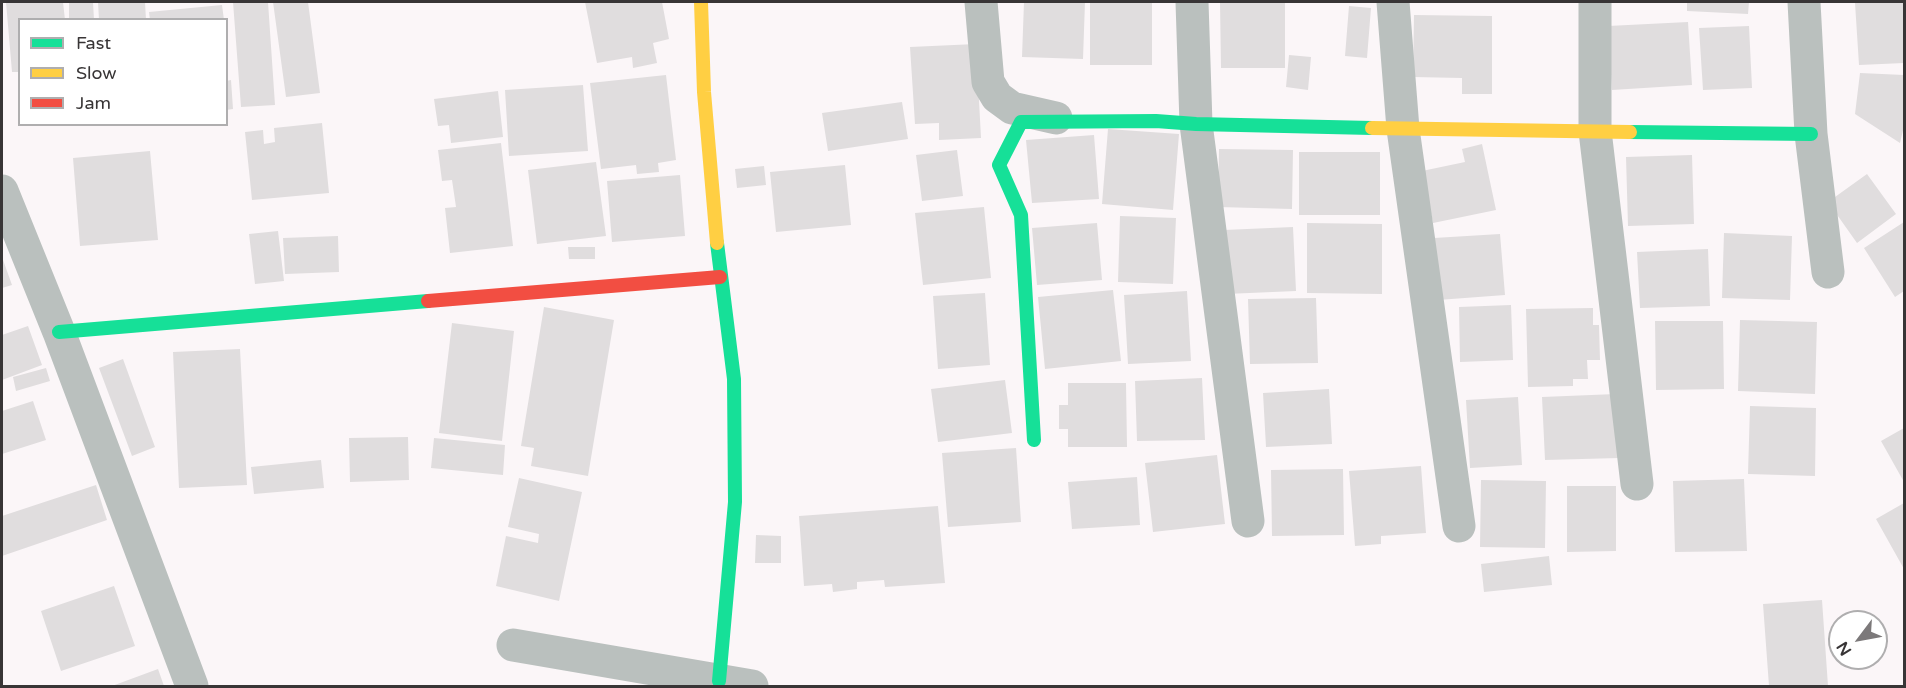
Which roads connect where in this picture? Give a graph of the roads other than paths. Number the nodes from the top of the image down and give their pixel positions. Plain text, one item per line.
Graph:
1 (701, 2) edge
2 (981, 2) edge
3 (1192, 2) edge
4 (1393, 2) edge
5 (1595, 2) edge
6 (1804, 2) edge
7 (1078, 123) junction
8 (1196, 124) junction
9 (1402, 129) junction
10 (1595, 130) junction
11 (1811, 134) junction
12 (2, 191) edge
13 (1828, 272) dead end
14 (720, 277) junction
15 (59, 332) junction
16 (1034, 440) dead end
17 (1637, 484) dead end
18 (1248, 521) dead end
19 (1459, 526) dead end
20 (513, 645) dead end
21 (719, 681) junction
22 (192, 687) edge
23 (752, 687) edge

1 - 14 street
2 - 7 street
3 - 8 street
4 - 9 street
5 - 10 street
6 - 11 street
7 - 8 street
7 - 16 street
8 - 9 street
8 - 18 street
9 - 10 street
9 - 19 street
10 - 11 street
10 - 17 street
11 - 13 street
12 - 15 street
14 - 15 street
14 - 21 street
15 - 22 street
20 - 21 street
21 - 23 street

